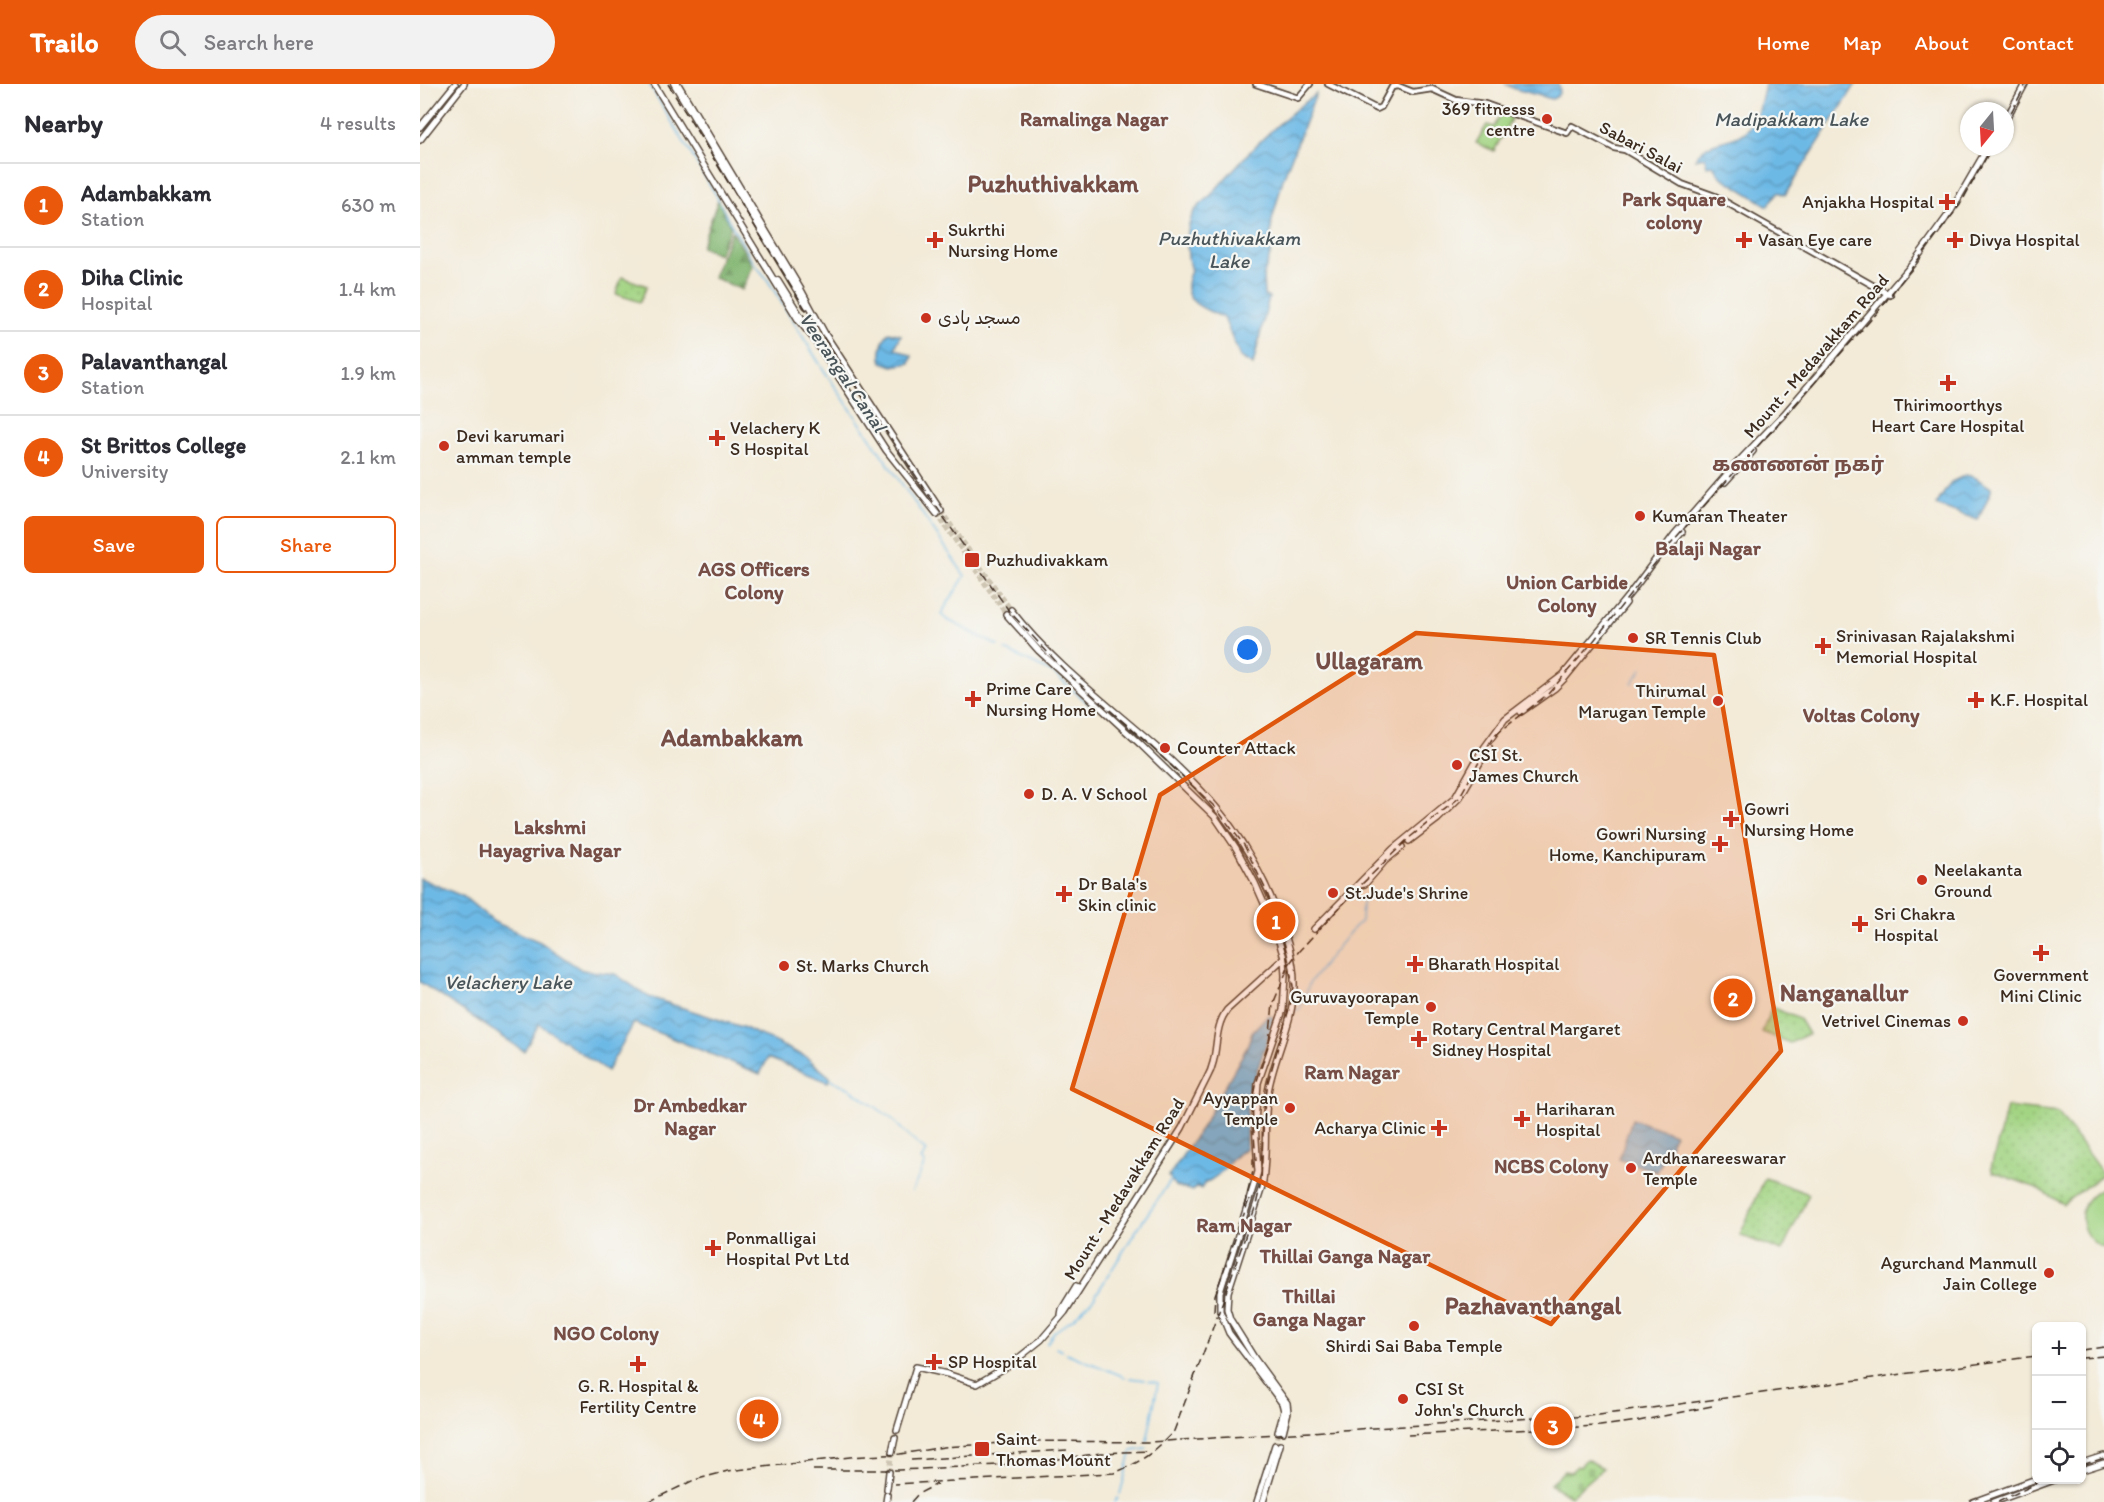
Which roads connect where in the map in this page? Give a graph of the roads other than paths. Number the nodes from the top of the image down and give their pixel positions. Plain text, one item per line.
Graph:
1 (455, 84) edge
2 (464, 84) edge
3 (656, 84) edge
4 (676, 84) edge
5 (1256, 84) edge
6 (1263, 84) edge
7 (1308, 84) edge
8 (1328, 84) edge
9 (1334, 84) edge
10 (2023, 84) edge
11 (1362, 102) junction
12 (2013, 102) edge
13 (2014, 102) edge
14 (420, 129) edge
15 (420, 140) edge
16 (1984, 156) edge
17 (1888, 295) junction
18 (824, 333) junction
19 (814, 337) junction
20 (930, 499) junction
21 (939, 512) tunnel mouth
22 (1008, 611) tunnel mouth
23 (1041, 650) junction
24 (1219, 810) junction
25 (1215, 817) junction
26 (1314, 929) dead end
27 (1284, 958) junction
28 (1256, 1131) junction
29 (1265, 1131) junction
30 (1258, 1172) junction
31 (1265, 1172) junction
32 (1254, 1362) junction
33 (897, 1430) dead end
34 (1281, 1432) tunnel mouth
35 (895, 1438) dead end
36 (892, 1452) tunnel mouth
37 (2104, 1456) edge
38 (2086, 1462) edge
39 (2104, 1463) edge
40 (2086, 1469) edge
41 (889, 1472) tunnel mouth
42 (2032, 1481) edge
43 (2041, 1484) edge
44 (886, 1502) edge
45 (1257, 1502) edge
46 (1263, 1502) edge
47 (1973, 1502) edge
48 (1994, 1502) edge

1 - 14 main road
2 - 15 main road
3 - 19 main road
4 - 18 main road
5 - 7 main road
6 - 7 main road
8 - 11 main road
9 - 11 main road
10 - 12 main road
10 - 13 main road
11 - 17 main road, Sabari Salai
16 - 17 main road, Mount - Medavakkam Road
17 - 26 main road, Mount - Medavakkam Road
18 - 19 main road
18 - 20 main road
19 - 20 main road
20 - 21 main road
22 - 23 main road
23 - 24 main road
23 - 25 main road
24 - 25 main road
24 - 29 main road
25 - 27 main road
27 - 28 main road
27 - 33 main road, Mount - Medavakkam Road
28 - 29 main road
28 - 30 main road
29 - 31 main road
30 - 31 main road
30 - 32 main road
31 - 32 main road
32 - 34 main road
35 - 36 main road
37 - 38 main road
39 - 40 main road
41 - 44 main road
42 - 47 main road
43 - 48 main road
45 - 46 main road

